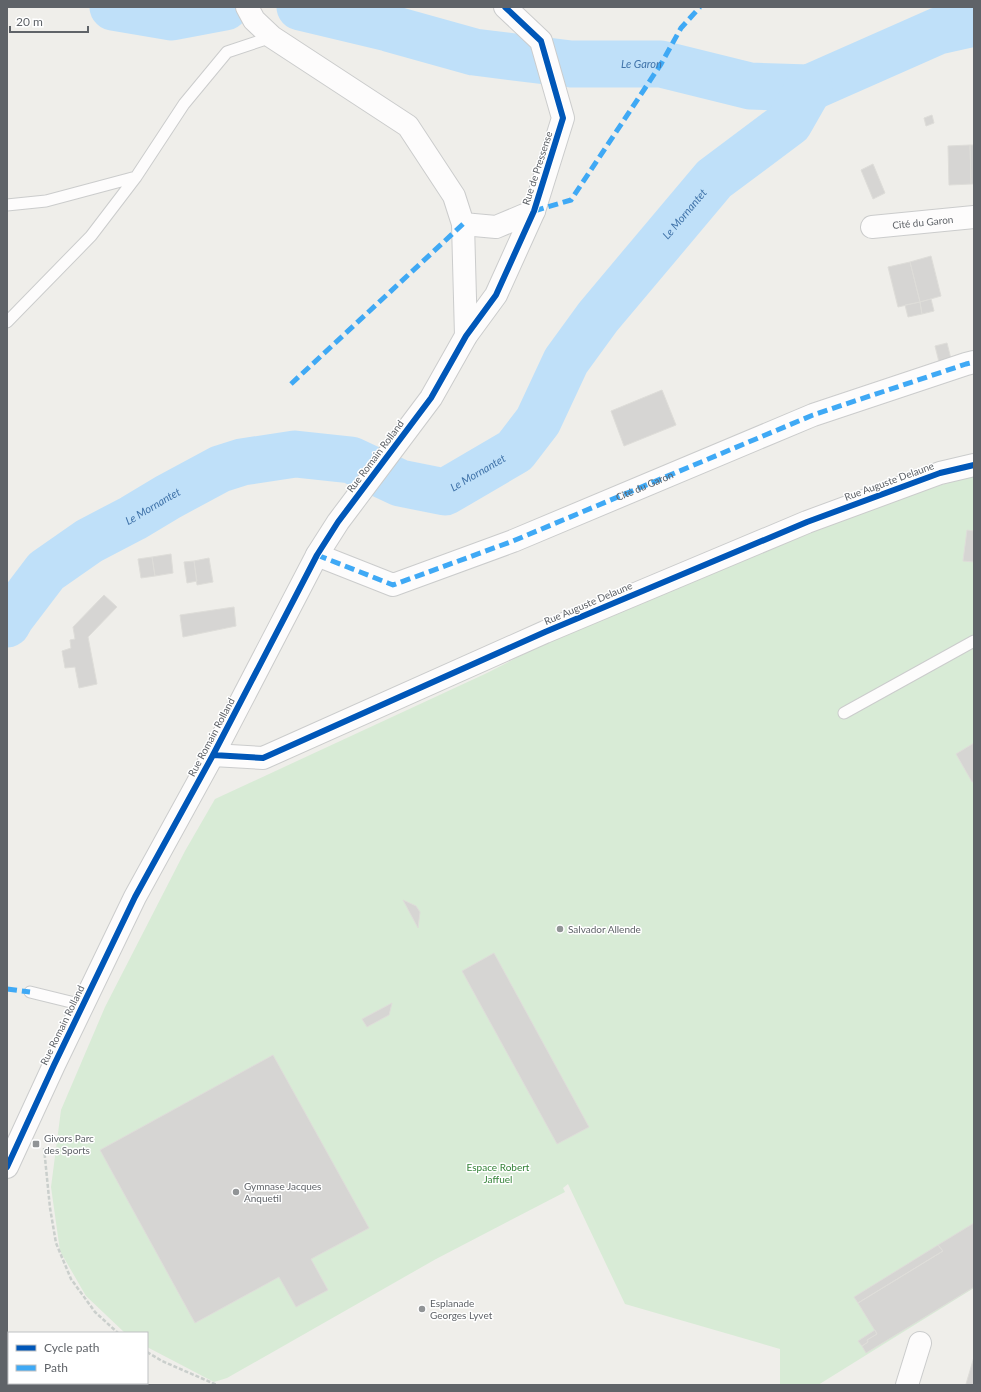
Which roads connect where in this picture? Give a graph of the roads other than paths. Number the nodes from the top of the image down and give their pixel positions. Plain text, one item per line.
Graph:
1 (247, 7) edge
2 (505, 7) edge
3 (272, 37) junction
4 (136, 177) junction
5 (7, 205) edge
6 (534, 211) junction
7 (974, 217) edge
8 (463, 224) junction
9 (872, 227) dead end
10 (7, 322) edge
11 (466, 336) junction
12 (974, 362) edge
13 (974, 465) edge
14 (317, 555) junction
15 (974, 640) edge
16 (844, 713) dead end
17 (213, 755) junction
18 (30, 992) dead end
19 (83, 1005) junction
20 (7, 1167) edge
21 (920, 1343) dead end
22 (907, 1385) edge

1 - 3 street
2 - 6 street, Rue de Pressense
3 - 4 lane
3 - 8 street
4 - 5 lane
4 - 10 lane
6 - 8 street
6 - 11 street, Rue de Pressense
7 - 9 street, Cité du Garon
8 - 11 street
11 - 14 street, Rue Romain Rolland
12 - 14 street, Cité du Garon
13 - 17 street, Rue Auguste Delaune
14 - 17 street, Rue Romain Rolland
15 - 16 lane
17 - 19 street, Rue Romain Rolland
18 - 19 lane
19 - 20 street, Rue Romain Rolland
21 - 22 street

